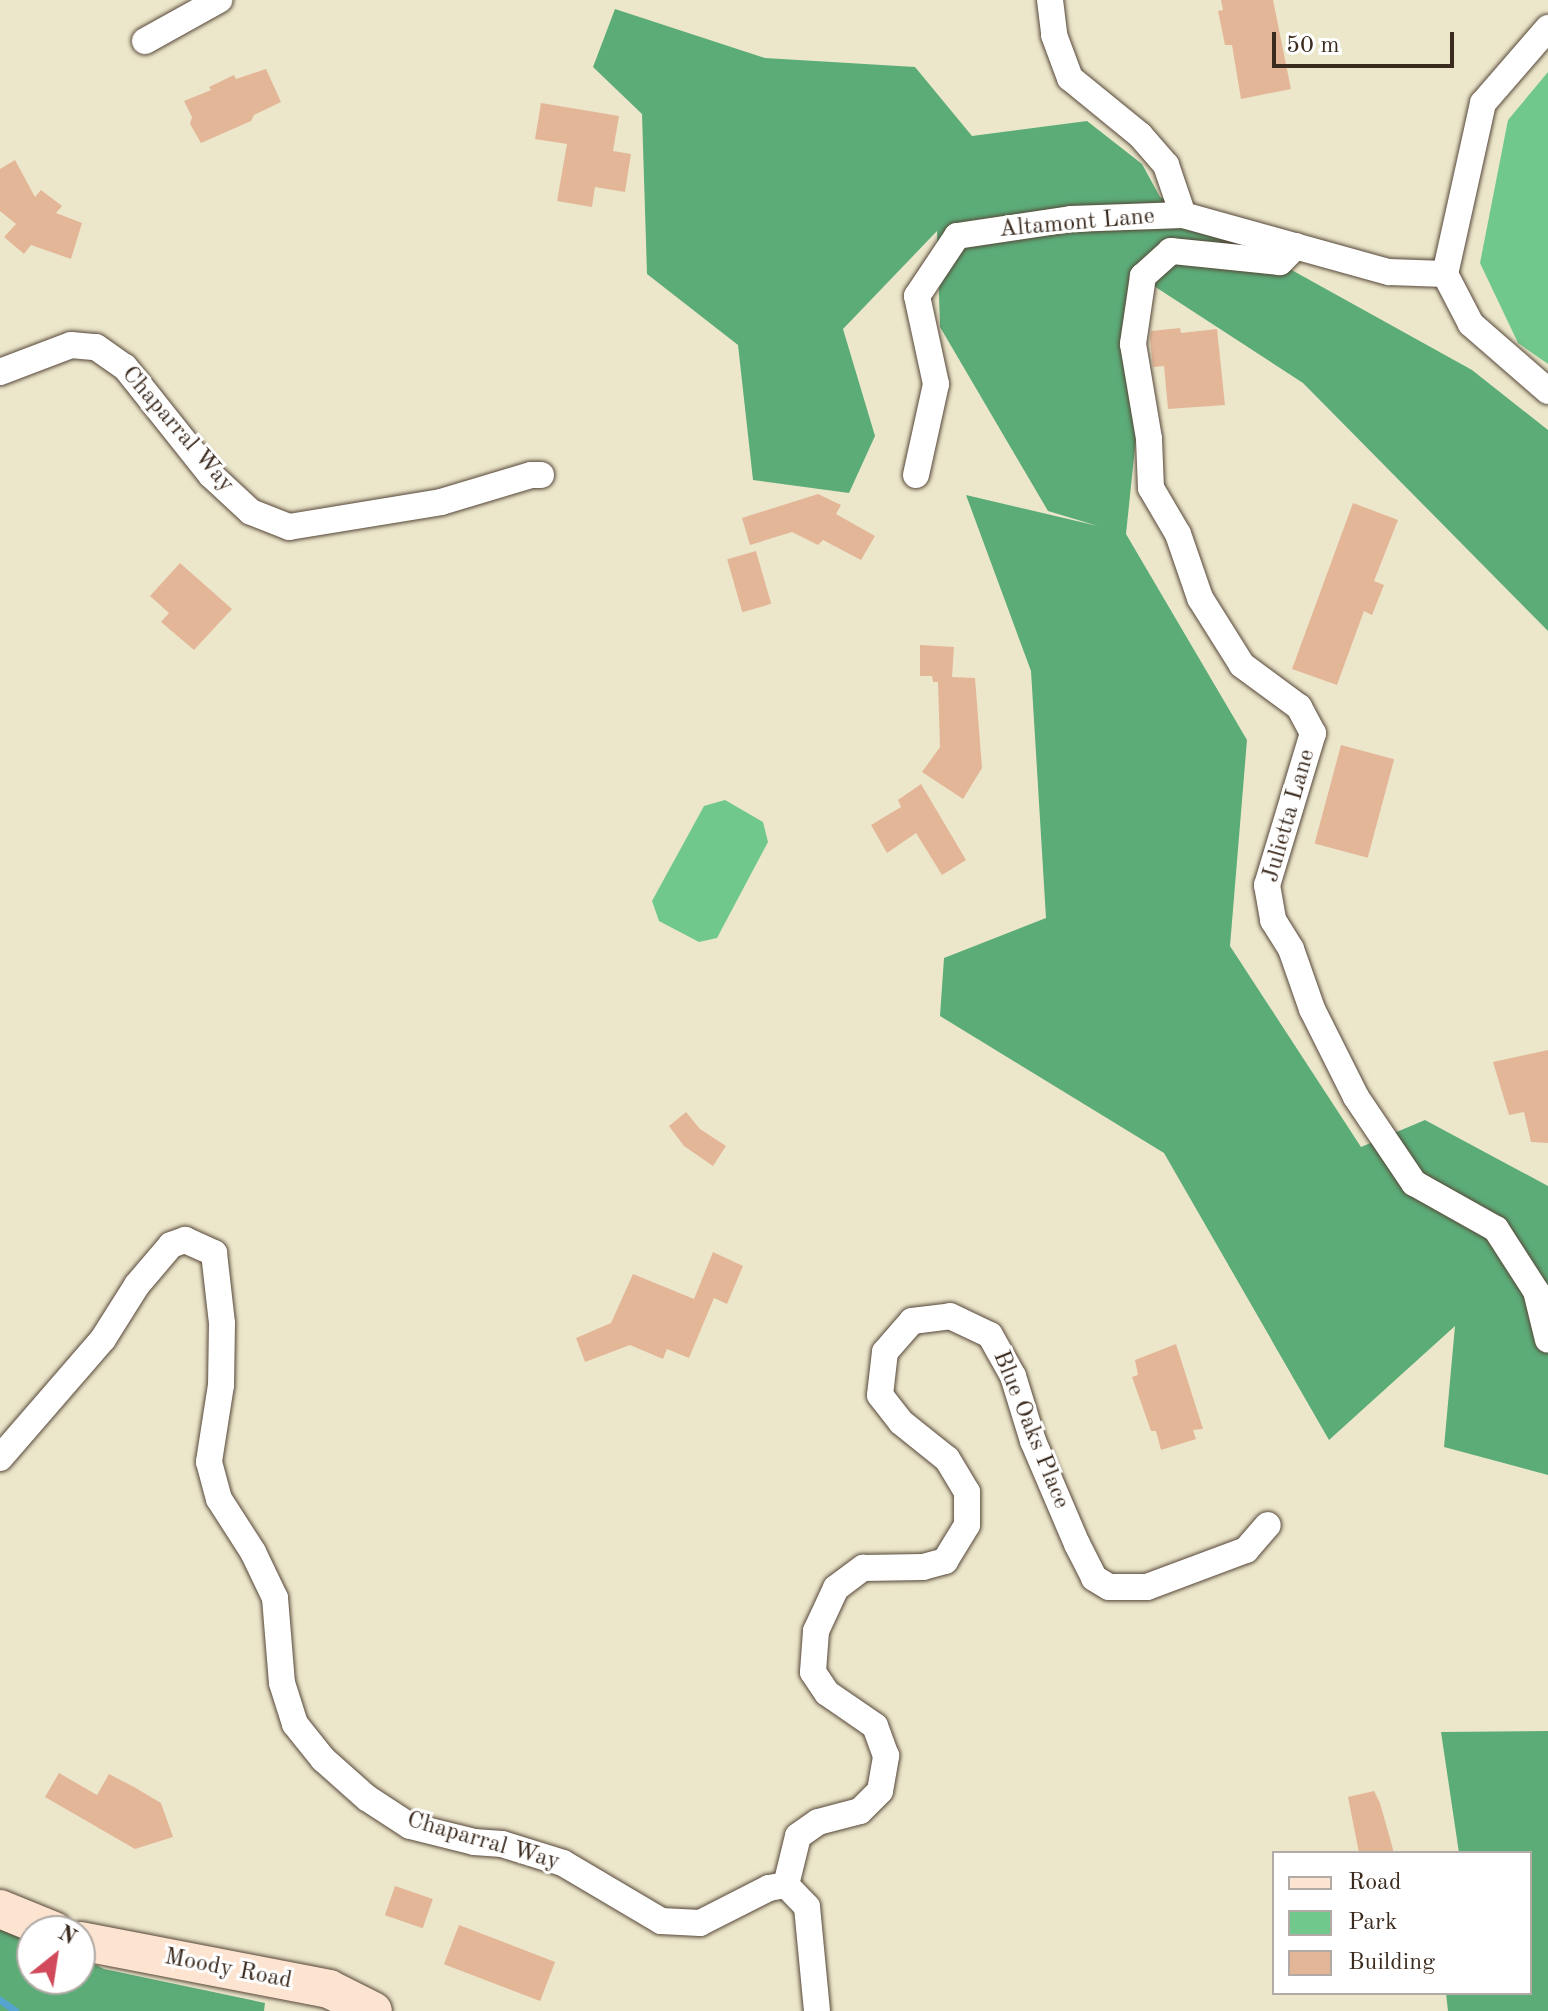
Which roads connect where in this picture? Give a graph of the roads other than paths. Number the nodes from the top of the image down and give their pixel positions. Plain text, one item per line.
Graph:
1 (219, 0) edge
2 (1050, 0) edge
3 (1548, 28) edge
4 (145, 41) dead end
5 (1183, 215) junction
6 (1296, 246) junction
7 (1445, 274) junction
8 (0, 372) edge
9 (1548, 391) edge
10 (541, 475) dead end
11 (916, 475) dead end
12 (1548, 1340) edge
13 (0, 1458) edge
14 (1268, 1525) dead end
15 (786, 1885) junction
16 (96, 1944) edge
17 (373, 2011) edge
18 (817, 2011) edge

1 - 4 street
2 - 5 street
3 - 7 street
5 - 6 street, Altamont Lane
5 - 11 street, Altamont Lane
6 - 7 street, Altamont Lane
6 - 12 street, Julietta Lane
7 - 9 street
8 - 10 street, Chaparral Way
13 - 15 street, Chaparral Way
14 - 15 street, Blue Oaks Place
15 - 18 street
16 - 17 street, Moody Road

